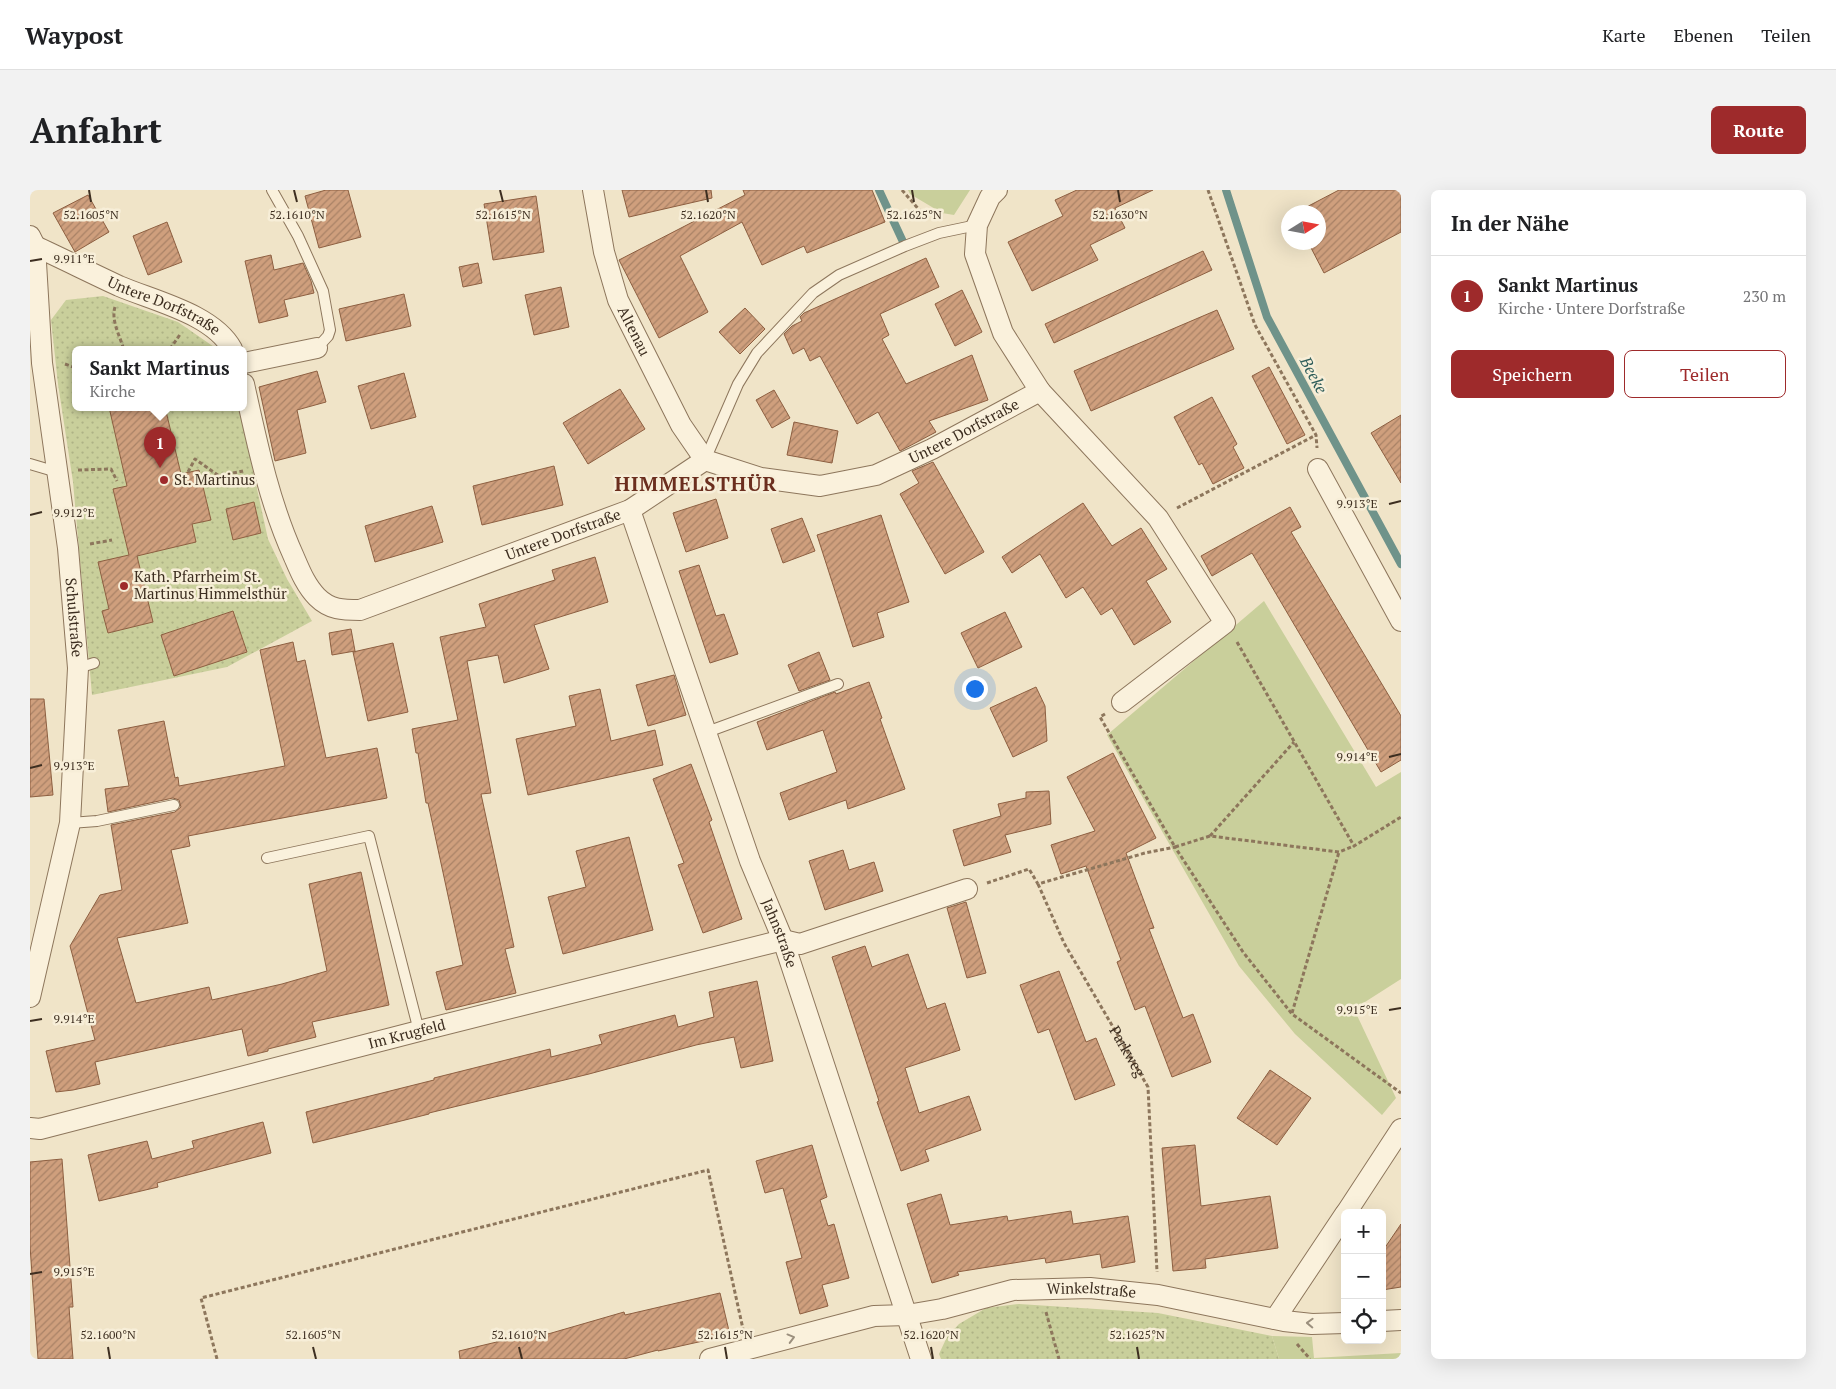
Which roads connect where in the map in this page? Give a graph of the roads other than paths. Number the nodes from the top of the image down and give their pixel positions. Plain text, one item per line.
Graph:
1 (272, 190) edge
2 (593, 190) edge
3 (997, 190) edge
4 (977, 225) junction
5 (33, 241) edge
6 (230, 346) edge
7 (317, 348) joint
8 (247, 362) edge
9 (1040, 391) junction
10 (247, 398) edge
11 (705, 460) junction
12 (30, 464) edge
13 (1318, 469) road end
14 (57, 472) junction
15 (630, 510) junction
16 (1401, 620) edge
17 (838, 684) dead end
18 (1122, 702) road end
19 (707, 732) junction
20 (174, 805) dead end
21 (70, 823) junction
22 (267, 858) dead end
23 (967, 890) road end
24 (783, 940) junction
25 (30, 996) edge
26 (419, 1031) junction
27 (30, 1128) edge
28 (1401, 1129) edge
29 (1348, 1209) edge
30 (1341, 1219) edge
31 (907, 1316) junction
32 (1275, 1319) junction
33 (1401, 1320) edge
34 (1386, 1321) edge
35 (1341, 1323) edge
36 (710, 1359) edge
37 (921, 1359) edge

1 - 7 lane
2 - 11 street, Altenau
3 - 4 street
4 - 9 street
4 - 11 lane
5 - 6 street, Untere Dorfstraße
5 - 14 street, Schulstraße
7 - 8 street
9 - 11 street, Untere Dorfstraße
9 - 18 street
10 - 15 street, Untere Dorfstraße
11 - 15 street, Untere Dorfstraße
12 - 14 lane
13 - 16 street
14 - 21 street, Schulstraße
15 - 19 street, Jahnstraße
17 - 19 lane
19 - 24 street, Jahnstraße
20 - 21 lane
21 - 25 street, Schulstraße
22 - 26 lane
23 - 24 street
24 - 26 street, Im Krugfeld
24 - 31 street, Jahnstraße
26 - 27 street, Im Krugfeld
28 - 29 street
30 - 32 street
31 - 32 street, Winkelstraße
36 -> 31 street, Winkelstraße
31 - 37 street, Jahnstraße
35 -> 32 street, Winkelstraße
33 - 34 street

